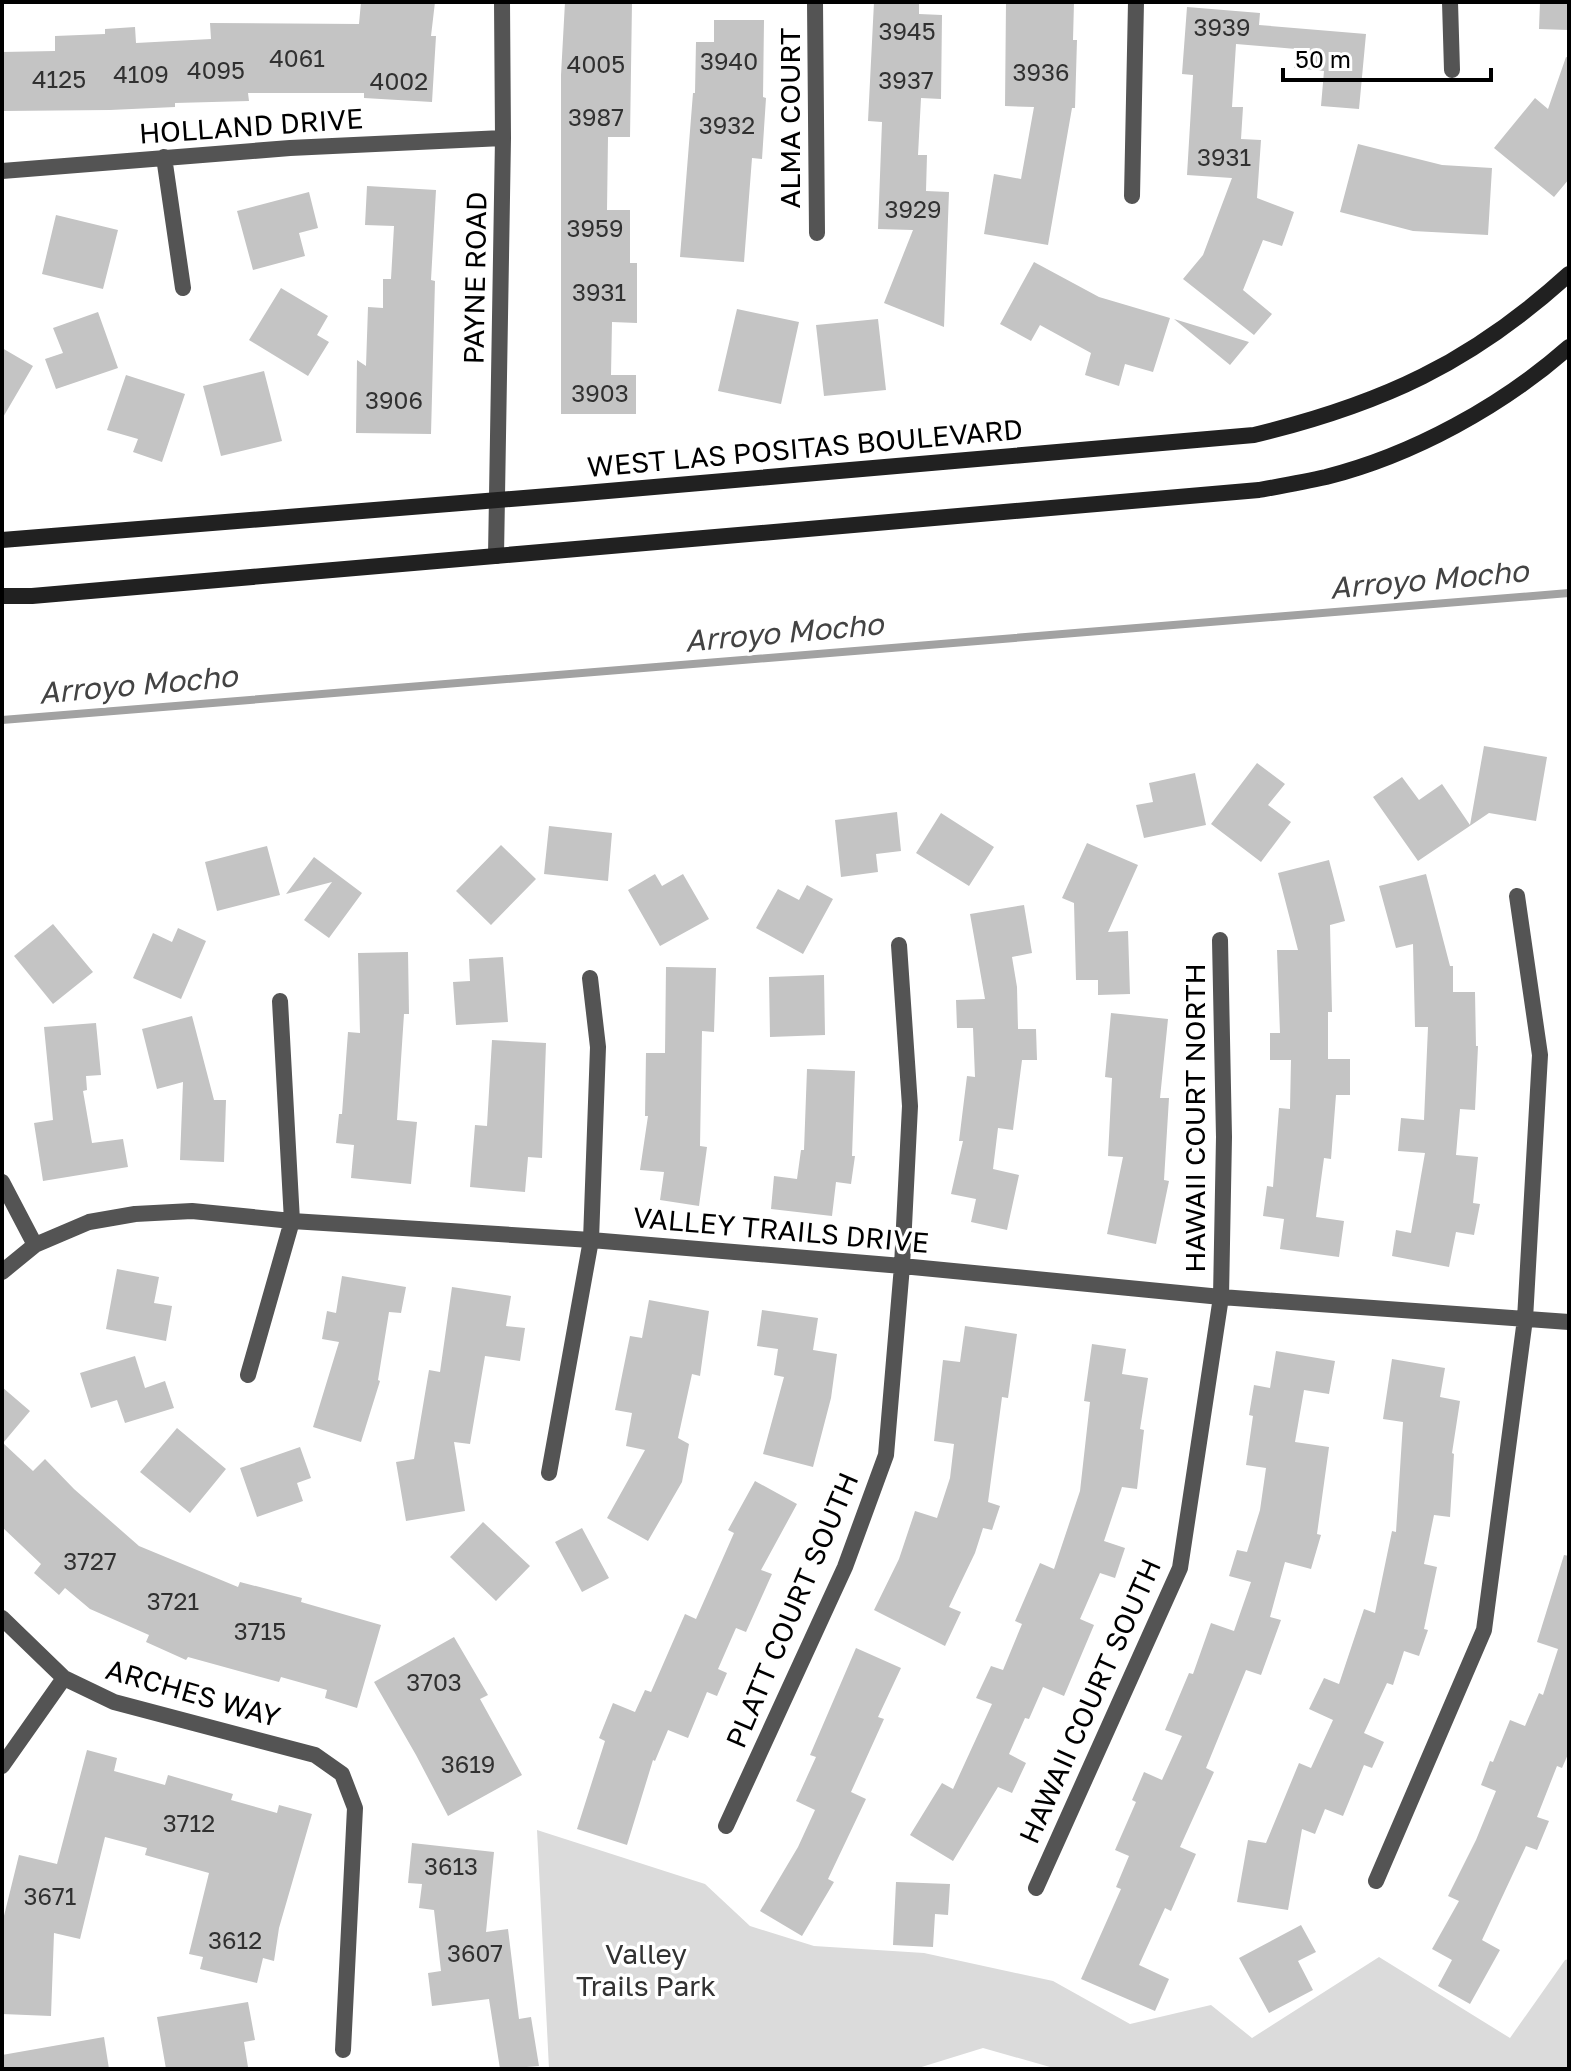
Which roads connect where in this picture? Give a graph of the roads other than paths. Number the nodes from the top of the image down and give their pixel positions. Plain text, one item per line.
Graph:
1 (502, 2) edge
2 (815, 2) edge
3 (1136, 2) edge
4 (1450, 2) edge
5 (1452, 70) dead end
6 (503, 138) junction
7 (164, 157) junction
8 (2, 171) edge
9 (1132, 196) dead end
10 (817, 233) dead end
11 (1569, 274) edge
12 (183, 288) dead end
13 (1569, 347) edge
14 (496, 501) junction
15 (2, 540) edge
16 (496, 556) junction
17 (2, 596) edge
18 (1517, 896) dead end
19 (1220, 940) dead end
20 (899, 945) dead end
21 (590, 978) dead end
22 (280, 1001) dead end
23 (2, 1182) edge
24 (292, 1221) junction
25 (591, 1240) junction
26 (35, 1245) junction
27 (902, 1266) junction
28 (2, 1272) edge
29 (1221, 1297) junction
30 (1525, 1319) junction
31 (1569, 1322) edge
32 (248, 1375) dead end
33 (549, 1473) dead end
34 (2, 1618) edge
35 (64, 1678) junction
36 (2, 1766) edge
37 (726, 1826) dead end
38 (1376, 1881) dead end
39 (1036, 1888) dead end
40 (343, 2050) dead end

1 - 6 street, PAYNE ROAD
2 - 10 street, ALMA COURT
3 - 9 street
4 - 5 street
6 - 7 street, HOLLAND DRIVE
6 - 14 street, PAYNE ROAD
7 - 8 street, HOLLAND DRIVE
7 - 12 street
11 - 14 main road, WEST LAS POSITAS BOULEVARD
13 - 16 main road
14 - 15 main road, WEST LAS POSITAS BOULEVARD
14 - 16 street, PAYNE ROAD
16 - 17 main road
18 - 30 street
19 - 29 street, HAWAII COURT NORTH
20 - 27 street, PLATT COURT SOUTH
21 - 25 street
22 - 24 street
23 - 26 street
24 - 25 street, VALLEY TRAILS DRIVE
24 - 26 street, VALLEY TRAILS DRIVE
24 - 32 street
25 - 27 street, VALLEY TRAILS DRIVE
25 - 33 street
26 - 28 street, VALLEY TRAILS DRIVE
27 - 29 street, VALLEY TRAILS DRIVE
27 - 37 street, PLATT COURT SOUTH
29 - 30 street, VALLEY TRAILS DRIVE
29 - 39 street, HAWAII COURT SOUTH
30 - 31 street, VALLEY TRAILS DRIVE
30 - 38 street
34 - 35 street, ARCHES WAY
35 - 36 street
35 - 40 street, ARCHES WAY

